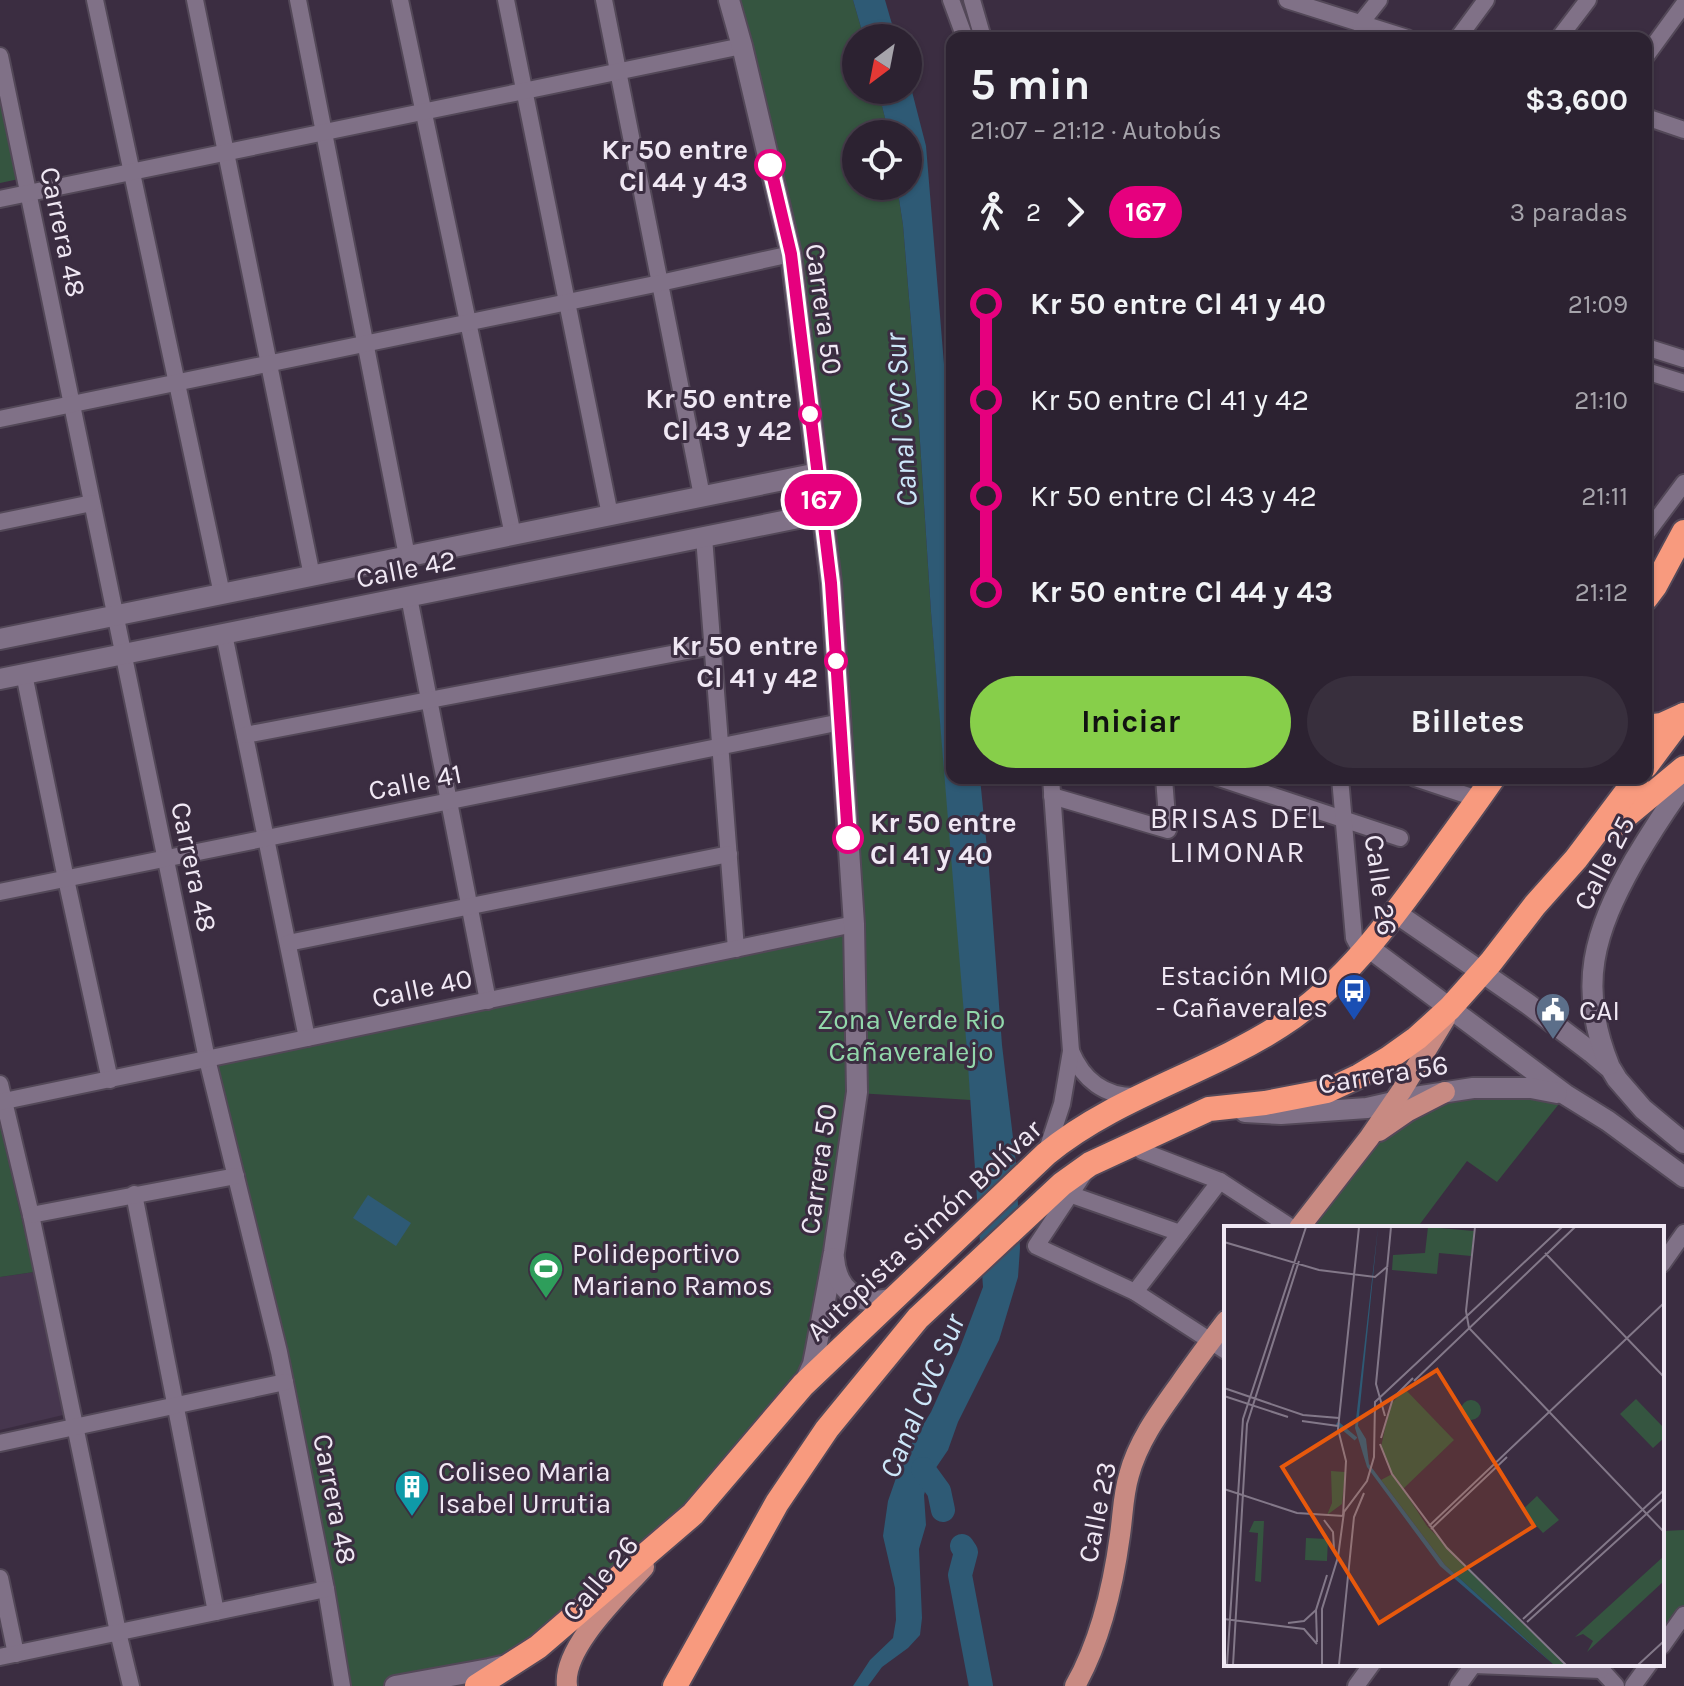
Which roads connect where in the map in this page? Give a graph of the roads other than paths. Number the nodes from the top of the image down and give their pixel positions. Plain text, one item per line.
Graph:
1 (95, 0) edge
2 (195, 0) edge
3 (298, 0) edge
4 (400, 0) edge
5 (506, 0) edge
6 (604, 0) edge
7 (729, 0) edge
8 (951, 0) edge
9 (972, 0) edge
10 (1287, 0) edge
11 (1379, 0) edge
12 (1486, 0) edge
13 (1588, 0) edge
14 (1684, 4) edge
15 (1360, 24) junction
16 (963, 32) edge
17 (981, 32) edge
18 (1387, 32) edge
19 (1462, 32) edge
20 (1564, 32) edge
21 (742, 46) junction
22 (1652, 48) edge
23 (0, 56) edge
24 (618, 71) junction
25 (524, 91) junction
26 (424, 111) junction
27 (1652, 119) edge
28 (1684, 130) edge
29 (324, 132) junction
30 (226, 152) junction
31 (133, 171) junction
32 (28, 193) junction
33 (0, 199) edge
34 (791, 254) junction
35 (660, 283) junction
36 (567, 303) junction
37 (469, 323) junction
38 (365, 344) junction
39 (1652, 349) edge
40 (1684, 359) edge
41 (269, 364) junction
42 (1652, 373) edge
43 (178, 383) junction
44 (1684, 383) edge
45 (72, 404) junction
46 (0, 419) edge
47 (818, 473) junction
48 (1684, 483) edge
49 (702, 496) junction
50 (92, 503) junction
51 (823, 513) junction
52 (610, 515) junction
53 (0, 522) edge
54 (1684, 525) edge
55 (1652, 526) edge
56 (1684, 532) edge
57 (513, 535) junction
58 (704, 537) junction
59 (407, 556) junction
60 (1652, 566) edge
61 (312, 576) junction
62 (1652, 590) edge
63 (222, 594) junction
64 (409, 597) junction
65 (115, 616) junction
66 (224, 634) junction
67 (0, 639) edge
68 (713, 646) junction
69 (123, 654) junction
70 (24, 674) junction
71 (0, 679) edge
72 (429, 700) junction
73 (1684, 715) edge
74 (841, 722) junction
75 (1652, 726) edge
76 (245, 735) junction
77 (720, 746) junction
78 (1652, 758) edge
79 (1684, 768) edge
80 (1051, 784) edge
81 (1164, 784) edge
82 (1237, 784) edge
83 (1340, 784) edge
84 (1433, 784) edge
85 (1489, 784) edge
86 (1632, 784) edge
87 (1684, 784) edge
88 (1052, 796) junction
89 (1478, 799) junction
90 (449, 801) junction
91 (1343, 819) junction
92 (1400, 838) dead end
93 (266, 839) junction
94 (729, 854) junction
95 (166, 859) junction
96 (1576, 859) junction
97 (66, 879) junction
98 (0, 892) edge
99 (469, 907) junction
100 (1396, 913) junction
101 (854, 924) junction
102 (288, 943) junction
103 (736, 949) junction
104 (1365, 950) junction
105 (1482, 972) junction
106 (488, 1001) junction
107 (1450, 1008) junction
108 (307, 1038) junction
109 (1071, 1051) junction
110 (207, 1059) junction
111 (1611, 1069) junction
112 (110, 1080) junction
113 (0, 1084) edge
114 (1445, 1092) junction
115 (1566, 1095) junction
116 (1141, 1096) junction
117 (2, 1102) edge
118 (1393, 1102) junction
119 (1209, 1109) junction
120 (1369, 1138) junction
121 (1137, 1143) junction
122 (1684, 1143) edge
123 (1038, 1161) junction
124 (1090, 1164) junction
125 (236, 1176) junction
126 (1684, 1177) edge
127 (1220, 1181) junction
128 (134, 1194) junction
129 (1072, 1195) junction
130 (31, 1215) junction
131 (1289, 1226) edge
132 (1301, 1226) edge
133 (1180, 1233) junction
134 (1684, 1233) edge
135 (834, 1252) junction
136 (1664, 1261) edge
137 (1135, 1292) junction
138 (896, 1297) junction
139 (1218, 1346) edge
140 (285, 1382) junction
141 (803, 1385) junction
142 (176, 1406) junction
143 (75, 1427) junction
144 (0, 1443) edge
145 (693, 1514) junction
146 (0, 1578) edge
147 (326, 1589) junction
148 (216, 1612) junction
149 (1684, 1615) edge
150 (118, 1632) junction
151 (1664, 1643) edge
152 (8, 1656) edge
153 (513, 1662) junction
154 (1371, 1666) edge
155 (1473, 1666) edge
156 (1557, 1666) edge
157 (1648, 1666) edge
158 (1599, 1667) edge
159 (131, 1686) edge
160 (342, 1686) edge
161 (395, 1686) edge
162 (477, 1686) edge
163 (567, 1686) edge
164 (675, 1686) edge
165 (1075, 1686) edge
166 (1356, 1686) edge
167 (1458, 1686) edge
168 (1616, 1686) edge
169 (1633, 1686) edge

1 - 31 street
2 - 30 street
3 - 29 street
4 - 26 street
5 - 25 street
6 - 24 street
7 - 21 street, Carrera 50
8 - 16 street
9 - 17 street
10 - 15 street
11 - 15 street
12 - 19 street
13 - 20 street
14 - 22 street
15 - 18 street
21 - 24 street
21 - 34 street, Carrera 50
23 - 32 street, Carrera 48
24 - 25 street
24 - 35 street
25 - 26 street
25 - 36 street
26 - 29 street
26 - 37 street
27 - 28 street
29 - 30 street
29 - 38 street
30 - 31 street
30 - 41 street
31 - 32 street
31 - 43 street
32 - 33 street
32 - 45 street, Carrera 48
34 - 35 street
34 - 47 street, Carrera 50
35 - 36 street
35 - 49 street
36 - 37 street
36 - 52 street
37 - 38 street
37 - 57 street
38 - 41 street
38 - 59 street
39 - 40 street
41 - 43 street
41 - 61 street
42 - 44 street
43 - 45 street
43 - 63 street
45 - 46 street
45 - 50 street, Carrera 48
47 - 49 street, Calle 42
47 - 51 street, Carrera 50
48 - 55 street
49 - 52 street, Calle 42
50 - 53 street
50 - 65 street, Carrera 48
51 - 58 street, Calle 42
51 - 74 street, Carrera 50
52 - 57 street, Calle 42
54 - 60 highway
56 - 62 highway
57 - 59 street, Calle 42
58 - 64 street, Calle 42
58 - 68 street
59 - 61 street, Calle 42
61 - 63 street, Calle 42
63 - 65 street, Calle 42
64 - 66 street, Calle 42
64 - 72 street
65 - 67 street, Calle 42
65 - 69 street, Carrera 48
66 - 69 street, Calle 42
66 - 76 street
68 - 72 street
68 - 77 street
69 - 70 street, Calle 42
69 - 95 street, Carrera 48
70 - 71 street, Calle 42
70 - 97 street
72 - 76 street
72 - 90 street
73 - 75 highway
73 - 78 highway
74 - 77 street, Calle 41
74 - 101 street, Carrera 50
76 - 93 street
77 - 90 street, Calle 41
77 - 94 street
79 - 96 highway
80 - 88 street
81 - 88 street
82 - 91 street
83 - 91 street, Calle 26
84 - 89 street
85 - 89 highway, Autopista Simón Bolívar
86 - 96 highway
87 - 111 street, Calle 25
88 - 109 street
89 - 100 highway, Autopista Simón Bolívar
90 - 93 street, Calle 41
90 - 99 street
91 - 92 street
91 - 104 street, Calle 26
93 - 95 street, Calle 41
93 - 102 street
94 - 99 street
94 - 103 street
95 - 97 street, Calle 41
95 - 110 street, Carrera 48
96 - 105 highway
97 - 98 street, Calle 41
97 - 112 street
99 - 102 street
99 - 106 street
100 - 104 highway, Autopista Simón Bolívar
100 - 105 street
101 - 103 street, Calle 40
101 - 135 street, Carrera 50
102 - 108 street
103 - 106 street, Calle 40
104 - 107 street, Carrera 56
104 - 116 highway, Autopista Simón Bolívar
105 - 107 highway
105 - 111 street
106 - 108 street, Calle 40
107 - 115 street, Carrera 56
107 - 118 main road
107 - 119 highway
108 - 110 street, Calle 40
109 - 116 street
109 - 123 street
110 - 112 street, Calle 40
110 - 125 street, Carrera 48
111 - 122 street
112 - 117 street, Calle 40
113 - 117 street
114 - 115 street, Carrera 56
114 - 118 street, Carrera 56
114 - 120 main road
115 - 126 street, Carrera 56
116 - 123 highway, Autopista Simón Bolívar
117 - 130 street
118 - 119 street, Carrera 56
118 - 120 main road
119 - 121 highway
120 - 132 main road
121 - 124 highway
121 - 127 street
123 - 138 highway, Autopista Simón Bolívar
124 - 129 street
124 - 164 highway
125 - 128 street
125 - 140 street, Carrera 48
127 - 131 street
127 - 133 street
128 - 130 street
128 - 142 street
129 - 133 street
129 - 137 street
130 - 143 street
133 - 137 street
134 - 136 street
135 - 138 street, Carrera 50
135 - 141 street, Carrera 50
137 - 139 street
138 - 141 highway, Autopista Simón Bolívar
139 - 165 main road, Calle 23
140 - 142 street
140 - 147 street, Carrera 48
141 - 145 highway, Autopista Simón Bolívar
142 - 143 street
142 - 148 street
143 - 144 street
143 - 150 street
145 - 153 highway, Autopista Simón Bolívar
145 - 163 main road, Calle 26
146 - 152 street
147 - 148 street
147 - 160 street, Carrera 48
148 - 150 street
149 - 151 street
150 - 152 street
150 - 159 street
153 - 161 street
153 - 162 highway, Autopista Simón Bolívar
154 - 166 street
155 - 167 street
156 - 158 street
157 - 169 street
158 - 168 street

